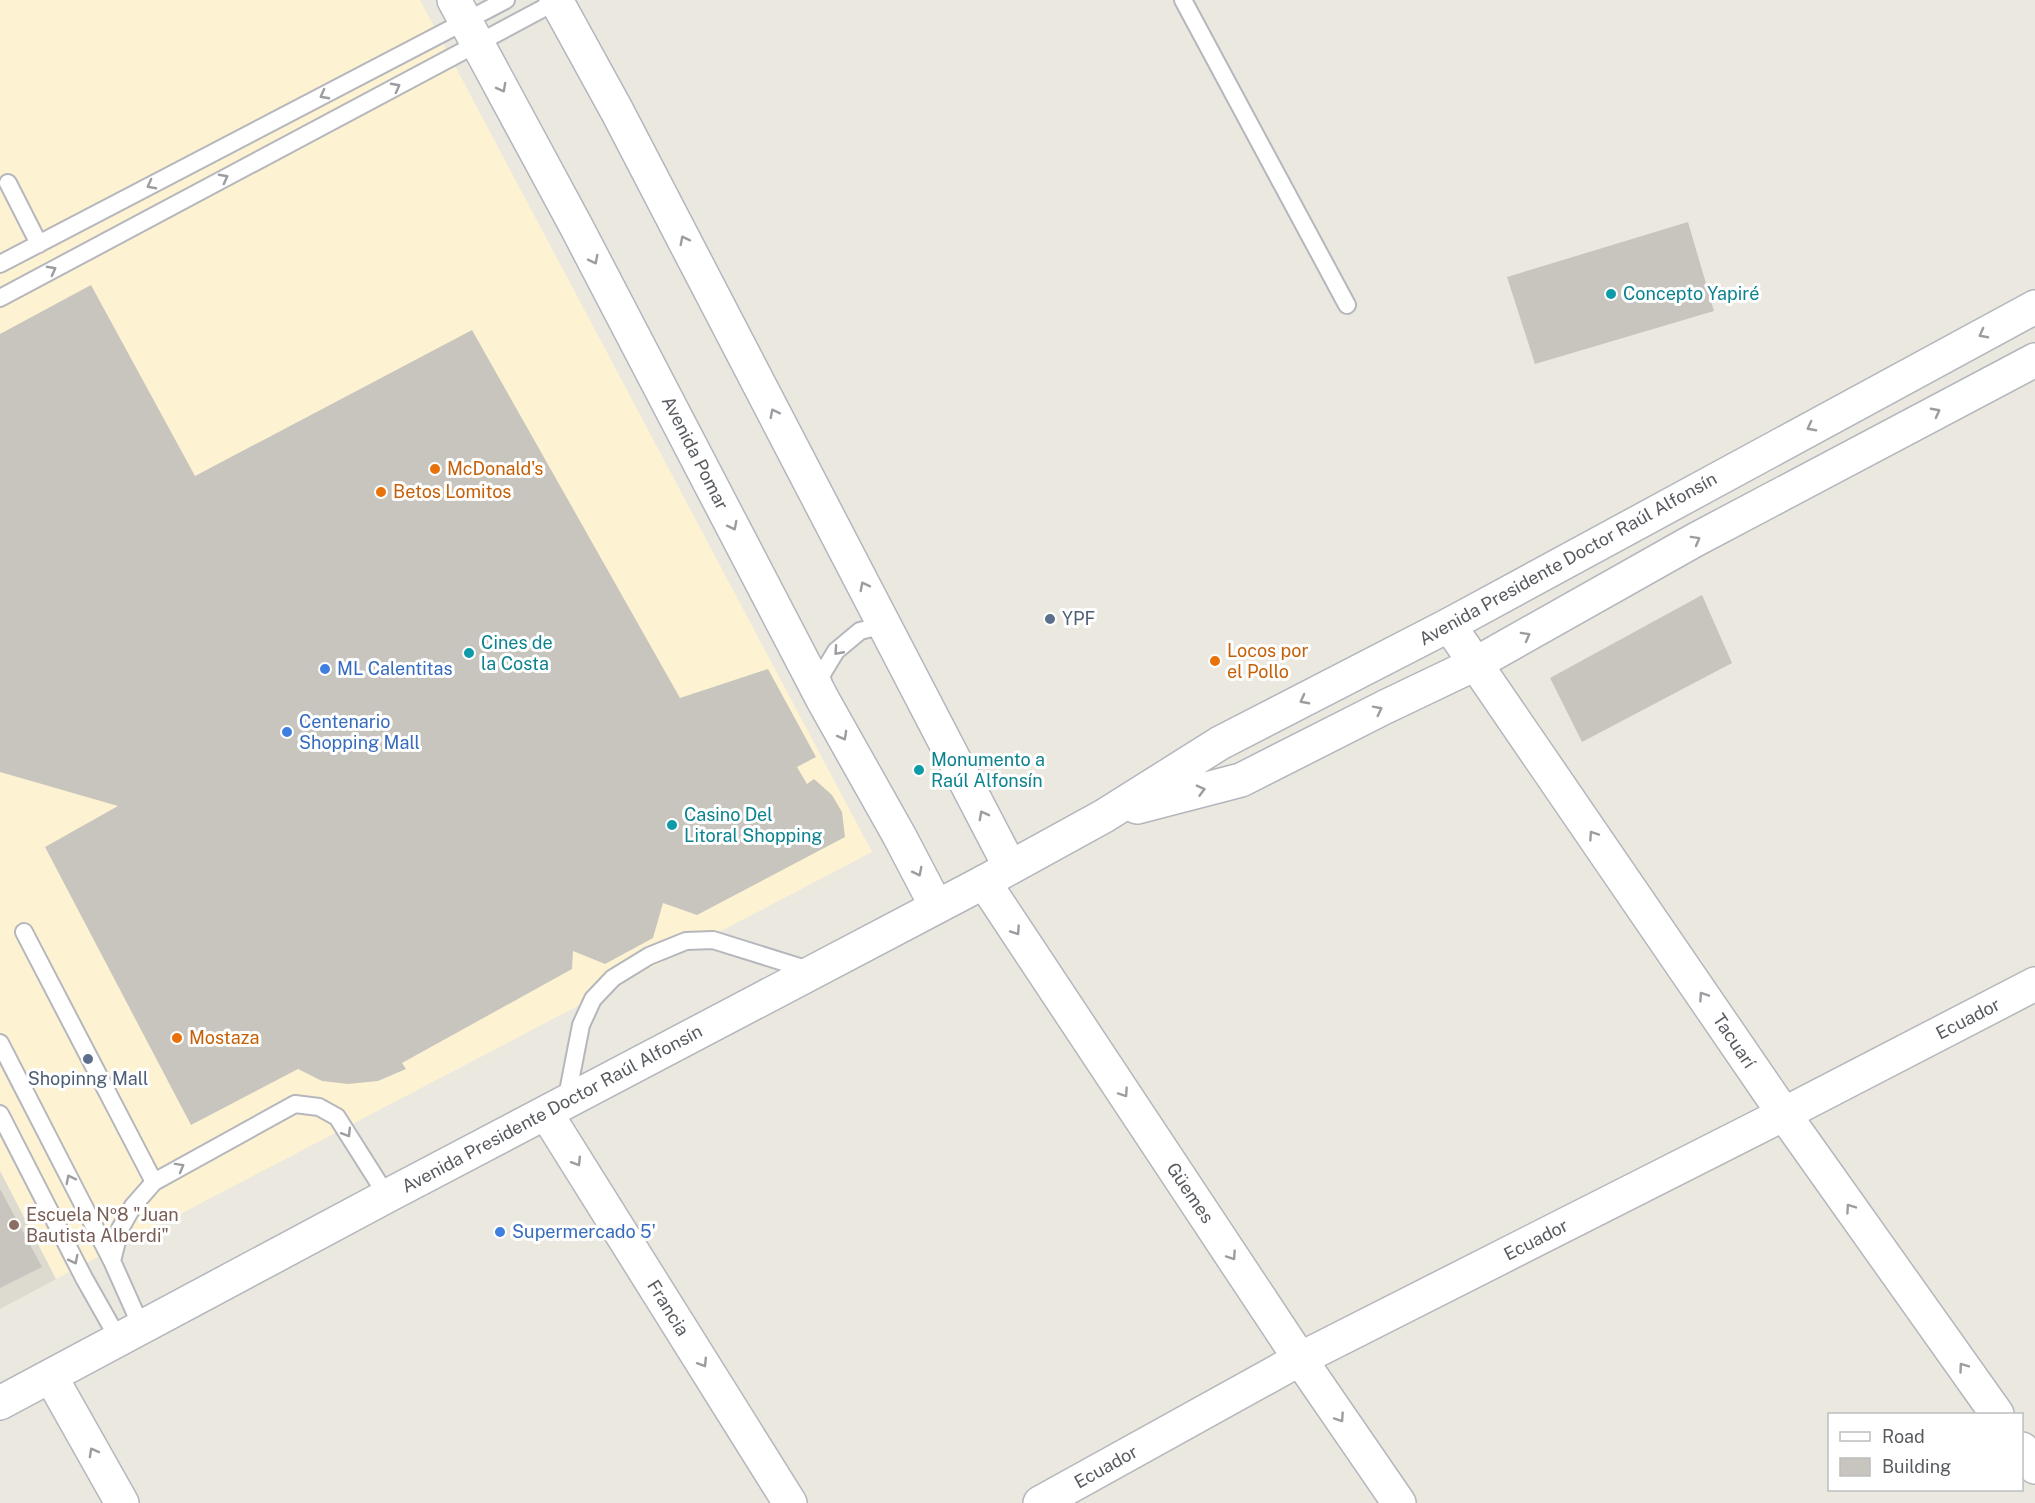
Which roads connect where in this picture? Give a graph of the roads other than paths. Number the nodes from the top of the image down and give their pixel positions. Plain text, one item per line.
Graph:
1 (506, 0) edge
2 (1183, 0) edge
3 (557, 1) edge
4 (466, 22) edge
5 (8, 183) dead end
6 (39, 243) junction
7 (0, 264) edge
8 (0, 298) edge
9 (1347, 305) dead end
10 (2035, 307) edge
11 (2035, 360) edge
12 (884, 625) junction
13 (1449, 625) junction
14 (1475, 664) junction
15 (823, 700) junction
16 (1104, 816) junction
17 (997, 874) junction
18 (936, 906) junction
19 (24, 932) dead end
20 (813, 972) junction
21 (2035, 984) edge
22 (0, 1043) edge
23 (556, 1108) junction
24 (0, 1114) edge
25 (1784, 1114) junction
26 (154, 1182) junction
27 (387, 1196) junction
28 (112, 1261) junction
29 (130, 1333) junction
30 (1300, 1359) junction
31 (51, 1377) junction
32 (0, 1403) edge
33 (1996, 1413) edge
34 (2023, 1450) edge
35 (2035, 1467) edge
36 (122, 1503) edge
37 (790, 1503) edge
38 (1040, 1503) edge
39 (1399, 1503) edge

1 - 4 lane
2 - 9 lane
3 - 4 lane
12 -> 3 main road
4 -> 6 lane
8 -> 4 lane
4 -> 15 main road, Avenida Pomar
5 - 6 lane
6 - 7 lane
10 -> 13 main road, Avenida Presidente Doctor Raúl Alfonsín
14 -> 11 main road, Avenida Presidente Doctor Raúl Alfonsín
12 -> 15 lane
17 -> 12 main road
13 - 14 main road, Tacuarí
13 -> 16 main road, Avenida Presidente Doctor Raúl Alfonsín
16 -> 14 main road, Avenida Presidente Doctor Raúl Alfonsín
25 -> 14 main road, Tacuarí
15 -> 18 main road, Avenida Pomar
16 - 17 main road, Avenida Presidente Doctor Raúl Alfonsín
17 - 18 main road, Avenida Presidente Doctor Raúl Alfonsín
17 -> 30 main road, Güemes
18 - 20 main road, Avenida Presidente Doctor Raúl Alfonsín
19 - 26 lane
20 - 23 main road, Avenida Presidente Doctor Raúl Alfonsín
20 - 23 lane
21 - 25 main road, Ecuador
28 -> 22 lane
23 - 27 main road, Avenida Presidente Doctor Raúl Alfonsín
23 -> 37 main road, Francia
24 -> 29 lane
25 - 30 main road, Ecuador
33 -> 25 main road, Tacuarí
26 -> 27 lane
26 - 28 lane
27 - 29 main road, Avenida Presidente Doctor Raúl Alfonsín
28 - 29 lane
29 - 31 main road, Avenida Presidente Doctor Raúl Alfonsín
30 - 38 main road, Ecuador
30 -> 39 main road, Güemes
31 - 32 main road, Avenida Presidente Doctor Raúl Alfonsín
36 -> 31 main road
34 - 35 main road

